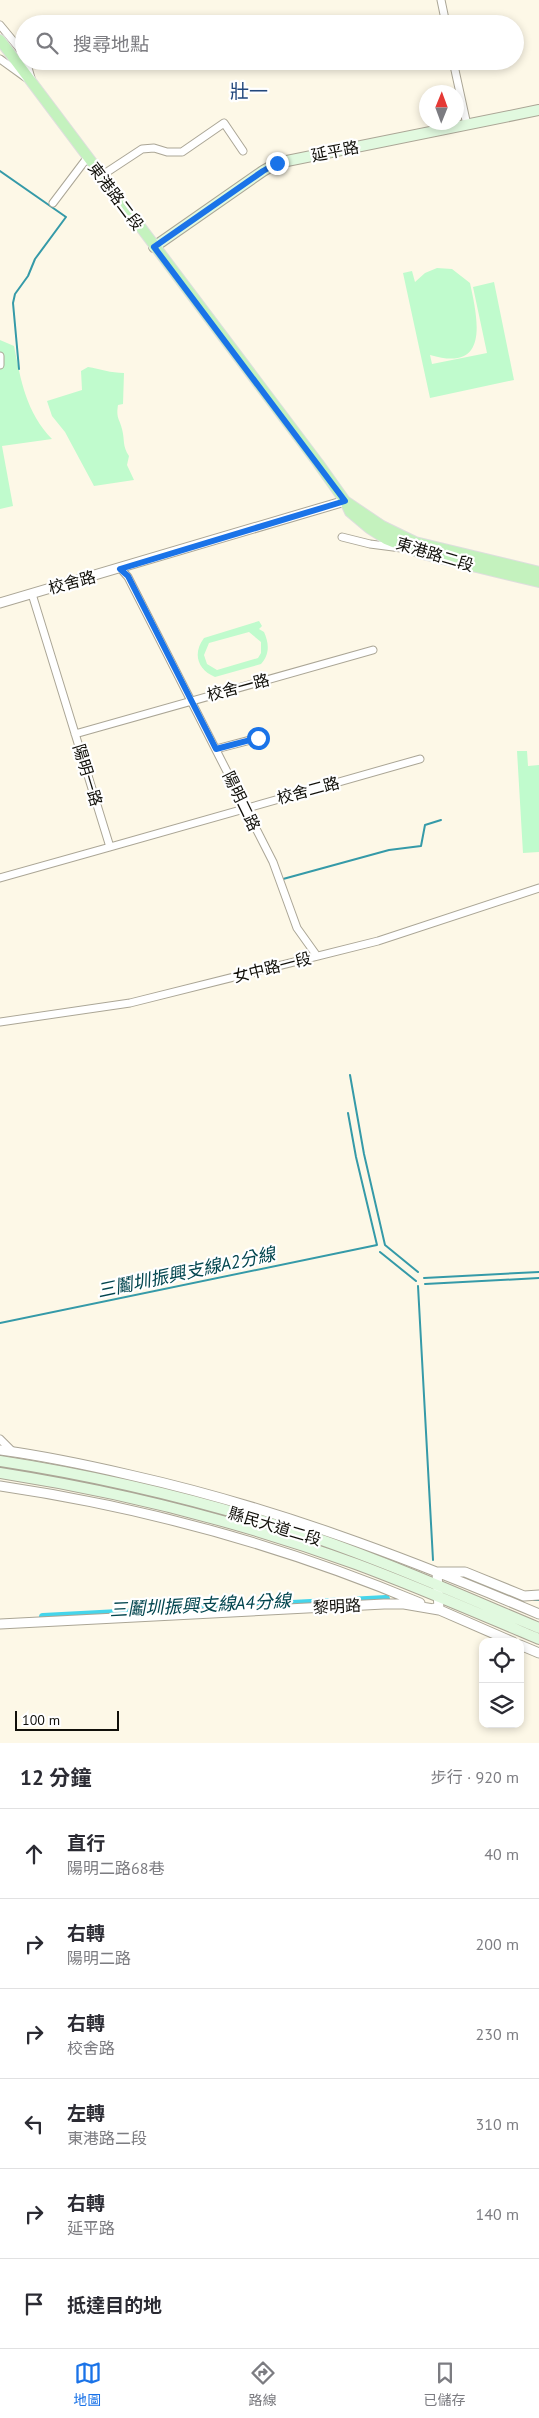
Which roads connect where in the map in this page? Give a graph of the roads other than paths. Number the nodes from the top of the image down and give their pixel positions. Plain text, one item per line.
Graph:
1 (441, 0) edge
2 (444, 15) edge
3 (0, 25) edge
4 (0, 40) edge
5 (15, 43) edge
6 (0, 59) edge
7 (15, 59) edge
8 (15, 69) edge
9 (16, 70) edge
10 (24, 70) edge
11 (29, 70) edge
12 (455, 70) edge
13 (32, 81) junction
14 (539, 110) edge
15 (467, 125) junction
16 (243, 151) dead end
17 (87, 158) junction
18 (101, 176) junction
19 (53, 203) dead end
20 (154, 247) junction
21 (0, 356) edge
22 (0, 364) edge
23 (345, 501) junction
24 (342, 537) dead end
25 (408, 548) junction
26 (120, 569) junction
27 (539, 572) edge
28 (539, 582) edge
29 (32, 594) junction
30 (0, 603) edge
31 (373, 650) dead end
32 (192, 700) junction
33 (75, 734) junction
34 (258, 738) dead end
35 (216, 749) junction
36 (420, 759) dead end
37 (244, 808) junction
38 (110, 847) junction
39 (0, 878) edge
40 (539, 888) edge
41 (317, 956) junction
42 (0, 1022) edge
43 (0, 1439) edge
44 (0, 1450) edge
45 (14, 1452) junction
46 (0, 1461) edge
47 (0, 1473) edge
48 (173, 1484) junction
49 (0, 1486) edge
50 (174, 1496) junction
51 (437, 1572) junction
52 (438, 1585) junction
53 (389, 1590) junction
54 (539, 1595) edge
55 (438, 1596) junction
56 (524, 1596) junction
57 (384, 1604) junction
58 (524, 1608) junction
59 (439, 1610) junction
60 (539, 1614) edge
61 (0, 1624) edge
62 (539, 1628) edge
63 (505, 1638) edge
64 (539, 1639) edge
65 (524, 1646) edge
66 (539, 1652) edge

1 - 2 street
3 - 5 street
4 - 7 main road
6 - 8 street, 東港路二段
9 - 13 street, 東港路二段
10 - 13 main road
11 - 13 street, 東港路二段
12 - 15 street
13 - 17 main road, 東港路二段
14 - 15 main road, 延平路
15 - 20 main road, 延平路
16 - 18 street
17 - 18 main road, 東港路二段
17 - 19 street
18 - 20 main road, 東港路二段
20 - 23 main road, 東港路二段
21 - 22 street
23 - 25 main road, 東港路二段
23 - 26 street, 校舍路
23 - 27 main road, 東港路二段
24 - 25 street
25 - 28 main road, 東港路二段
26 - 29 street, 校舍路
26 - 32 street, 陽明二路
29 - 30 street, 校舍路
29 - 33 street, 陽明一路
31 - 32 street, 校舍一路
32 - 33 street, 校舍一路
32 - 35 street, 陽明二路
33 - 38 street, 陽明一路
34 - 35 street
35 - 37 street, 陽明二路
36 - 37 street, 校舍二路
37 - 38 street, 校舍二路
37 - 41 street, 陽明二路
38 - 39 street
40 - 41 street, 女中路一段
41 - 42 street, 女中路一段
43 - 45 street
44 - 45 street, 縣民大道二段
45 - 48 street, 縣民大道二段
46 - 50 main road, 縣民大道二段
47 - 55 main road, 縣民大道二段
48 - 50 street
48 - 51 street, 縣民大道二段
49 - 53 street, 縣民大道二段
50 - 52 main road, 縣民大道二段
51 - 52 street
51 - 56 street
51 - 58 street, 縣民大道二段
52 - 55 street
52 - 62 main road, 縣民大道二段
53 - 57 street
53 - 59 street, 縣民大道二段
54 - 56 street
55 - 59 street
55 - 64 main road, 縣民大道二段
56 - 58 street
57 - 59 street, 黎明路
57 - 61 street, 黎明路
58 - 60 street, 縣民大道二段
59 - 63 street, 縣民大道二段
65 - 66 street

